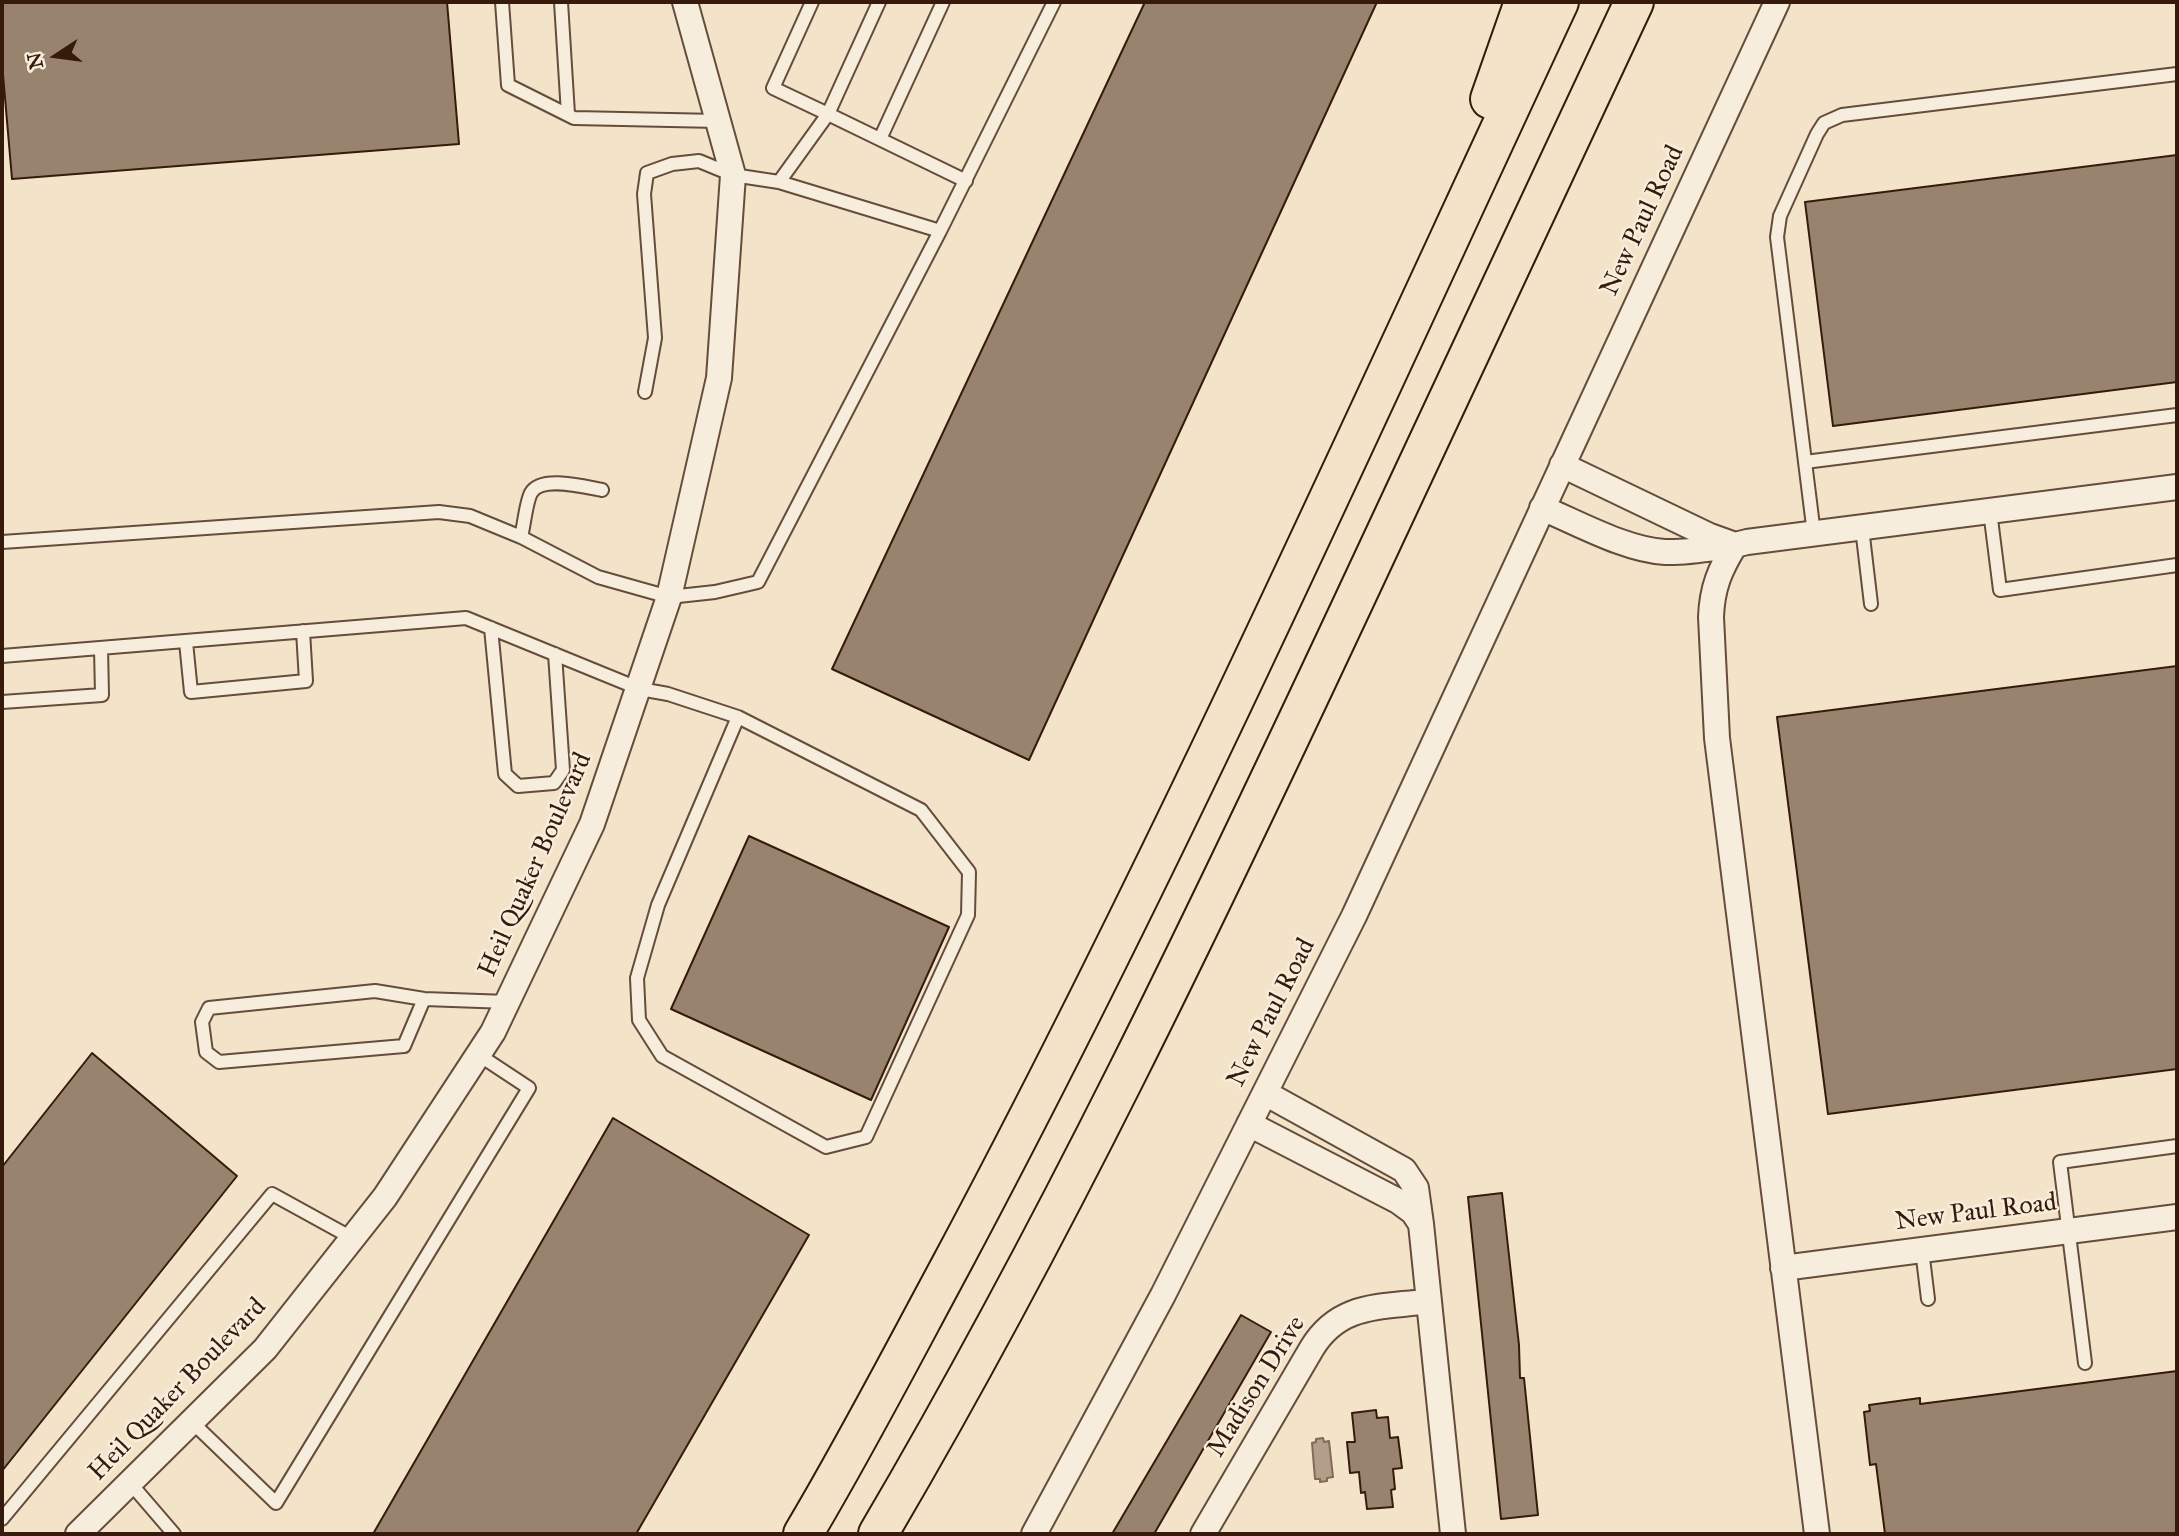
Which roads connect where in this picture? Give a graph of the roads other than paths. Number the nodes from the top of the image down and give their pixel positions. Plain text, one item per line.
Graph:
1 (502, 2) edge
2 (561, 2) edge
3 (685, 2) edge
4 (812, 2) edge
5 (879, 2) edge
6 (943, 2) edge
7 (1054, 2) edge
8 (1524, 2) edge
9 (1559, 2) edge
10 (1634, 2) edge
11 (1777, 2) edge
12 (2177, 74) edge
13 (568, 114) junction
14 (828, 114) junction
15 (718, 121) junction
16 (880, 139) junction
17 (733, 174) junction
18 (966, 181) junction
19 (779, 182) junction
20 (940, 231) junction
21 (1412, 319) junction
22 (646, 392) dead end
23 (2177, 415) edge
24 (1805, 462) junction
25 (1562, 465) junction
26 (2177, 487) edge
27 (602, 490) dead end
28 (1542, 508) junction
29 (1990, 511) junction
30 (1862, 528) junction
31 (1814, 534) junction
32 (522, 537) junction
33 (2, 542) edge
34 (1735, 545) junction
35 (2177, 565) edge
36 (669, 597) junction
37 (1871, 604) dead end
38 (491, 628) junction
39 (303, 631) junction
40 (186, 642) junction
41 (100, 648) junction
42 (555, 654) junction
43 (2, 656) edge
44 (640, 689) junction
45 (2, 702) edge
46 (738, 717) junction
47 (424, 999) junction
48 (508, 1002) junction
49 (479, 1055) junction
50 (1265, 1093) junction
51 (1249, 1124) junction
52 (1345, 1137) junction
53 (2177, 1146) edge
54 (1330, 1165) junction
55 (2177, 1217) edge
56 (1421, 1224) junction
57 (2068, 1231) junction
58 (352, 1238) junction
59 (1922, 1250) junction
60 (1783, 1268) junction
61 (1928, 1299) dead end
62 (1429, 1301) junction
63 (2085, 1363) dead end
64 (192, 1422) junction
65 (131, 1484) junction
66 (2, 1519) edge
67 (78, 1534) edge
68 (174, 1534) edge
69 (803, 1534) edge
70 (878, 1534) edge
71 (1034, 1534) edge
72 (1203, 1534) edge
73 (1453, 1534) edge
74 (1817, 1534) edge

1 - 13 lane
2 - 13 lane
3 - 15 street, Heil Quaker Boulevard
4 - 14 lane
5 - 14 lane
6 - 16 lane
7 - 18 lane
8 - 21 highway
9 - 21 highway
10 - 70 highway
11 - 25 street, New Paul Road
12 - 24 lane
13 - 15 lane
14 - 16 lane
14 - 19 lane
15 - 17 street, Heil Quaker Boulevard
16 - 18 lane
17 - 19 lane
17 - 22 lane
17 - 36 street, Heil Quaker Boulevard
18 - 20 lane
19 - 20 lane
20 - 36 lane
21 - 69 highway
23 - 24 lane
24 - 31 lane
25 - 28 street, New Paul Road
25 - 34 street
26 - 29 street
27 - 32 lane
28 - 34 street
28 - 50 street, New Paul Road
29 - 30 street
29 - 35 lane
30 - 31 street
30 - 37 lane
31 - 34 street
32 - 33 lane
32 - 36 lane
34 - 60 street
36 - 44 street, Heil Quaker Boulevard
38 - 39 lane
38 - 42 lane
38 - 42 lane
39 - 40 lane
39 - 40 lane
40 - 41 lane
41 - 43 lane
41 - 45 lane
42 - 44 lane
44 - 46 lane
44 - 48 street, Heil Quaker Boulevard
46 - 46 lane
47 - 47 lane
47 - 48 lane
48 - 49 street, Heil Quaker Boulevard
49 - 58 street, Heil Quaker Boulevard
49 - 64 lane
50 - 51 street, New Paul Road
50 - 52 street
51 - 54 street
51 - 71 street, New Paul Road
52 - 54 street
52 - 56 street
53 - 57 lane
54 - 56 street
55 - 57 street, New Paul Road
56 - 62 street
57 - 59 street, New Paul Road
57 - 63 lane
58 - 64 street, Heil Quaker Boulevard
58 - 66 lane
59 - 60 street, New Paul Road
59 - 61 lane
60 - 74 street
62 - 72 street, Madison Drive
62 - 73 street
64 - 65 street, Heil Quaker Boulevard
65 - 67 street, Heil Quaker Boulevard
65 - 68 lane

